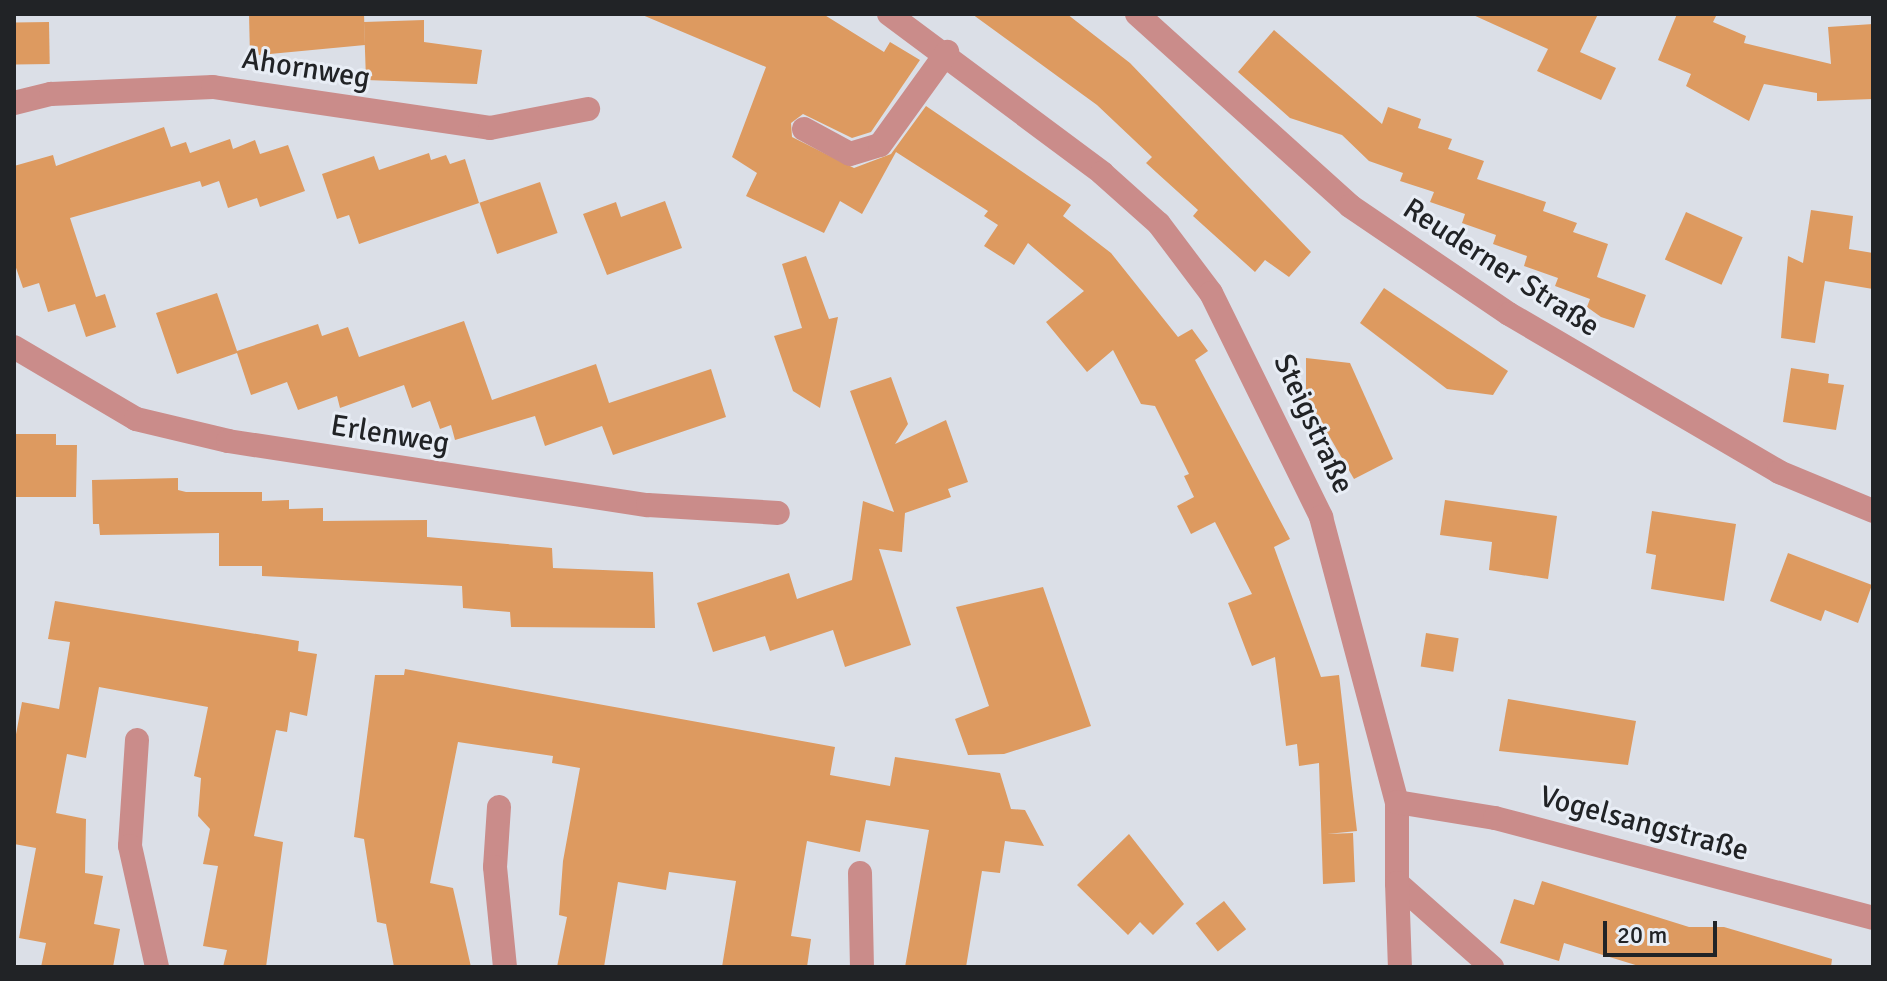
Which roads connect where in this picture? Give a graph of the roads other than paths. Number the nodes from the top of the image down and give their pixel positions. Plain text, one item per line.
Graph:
1 (889, 14) edge
2 (1137, 14) edge
3 (947, 52) junction
4 (14, 103) edge
5 (588, 109) dead end
6 (804, 129) dead end
7 (14, 347) edge
8 (1873, 511) edge
9 (778, 513) dead end
10 (137, 740) dead end
11 (1397, 802) junction
12 (499, 807) dead end
13 (860, 873) dead end
14 (1397, 883) junction
15 (1873, 918) edge
16 (157, 967) edge
17 (505, 967) edge
18 (862, 967) edge
19 (1400, 967) edge
20 (1492, 967) edge

1 - 3 street, Steigstraße
2 - 8 street, Reuderner Straße
3 - 6 street
3 - 11 street, Steigstraße
4 - 5 street, Ahornweg
7 - 9 street, Erlenweg
10 - 16 street
11 - 14 street, Steigstraße
11 - 15 street, Vogelsangstraße
12 - 17 street
13 - 18 street
14 - 19 street, Steigstraße
14 - 20 street

